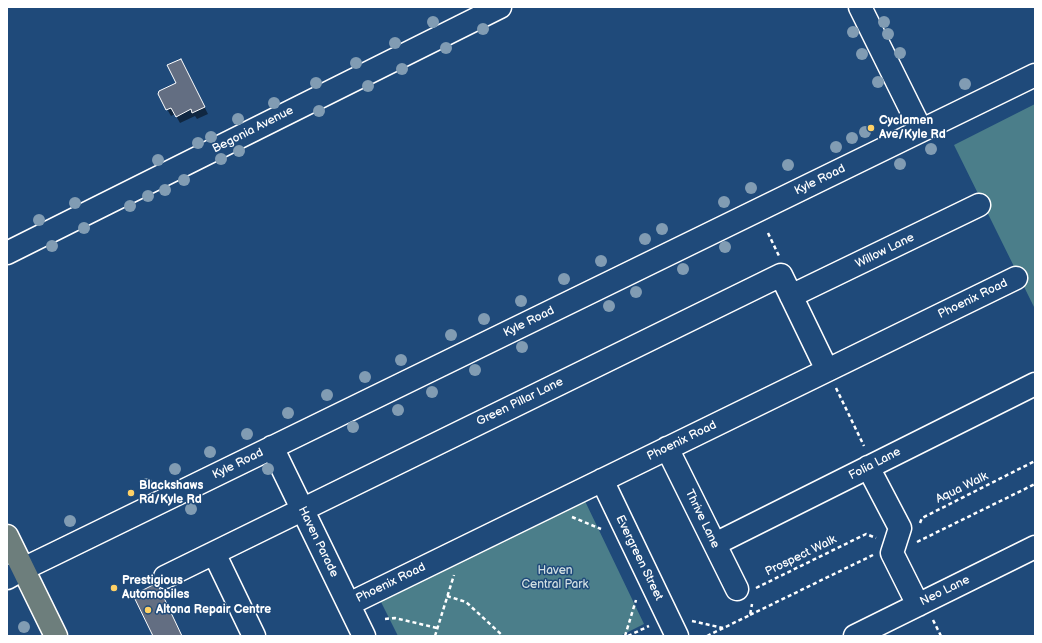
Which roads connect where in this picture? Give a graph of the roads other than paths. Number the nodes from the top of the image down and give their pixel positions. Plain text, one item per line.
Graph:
1 (500, 7) edge
2 (860, 7) edge
3 (1035, 75) edge
4 (921, 130) junction
5 (979, 205) dead end
6 (7, 253) edge
7 (1016, 278) dead end
8 (791, 296) junction
9 (827, 370) junction
10 (1035, 384) edge
11 (272, 447) junction
12 (667, 448) junction
13 (871, 466) junction
14 (602, 480) junction
15 (302, 509) junction
16 (7, 536) edge
17 (715, 544) junction
18 (1035, 547) edge
19 (214, 553) junction
20 (15, 573) edge
21 (165, 577) dead end
22 (748, 593) road end
23 (348, 604) junction
24 (918, 605) junction
25 (683, 628) edge
26 (56, 636) edge
27 (254, 636) edge
28 (364, 636) edge
29 (855, 636) edge

1 - 6 street, Begonia Avenue
2 - 4 street
3 - 4 street, Kyle Road
4 - 11 street, Kyle Road
5 - 8 street, Willow Lane
7 - 9 street, Phoenix Road
8 - 9 street, Green Pillar Lane
8 - 15 street, Green Pillar Lane
9 - 12 street, Phoenix Road
10 - 13 street, Folia Lane
11 - 15 street, Haven Parade
11 - 20 street, Kyle Road
12 - 14 street, Phoenix Road
12 - 17 street, Thrive Lane
13 - 17 street, Folia Lane
13 - 24 street
14 - 23 street, Phoenix Road
14 - 25 street, Evergreen Street
15 - 19 street, Green Pillar Lane
15 - 23 street, Haven Parade
16 - 20 main road
17 - 22 street, Thrive Lane
18 - 24 street, Neo Lane
19 - 21 street, Green Pillar Lane
19 - 27 street
20 - 26 main road
23 - 28 street, Haven Parade
24 - 29 street, Neo Lane

